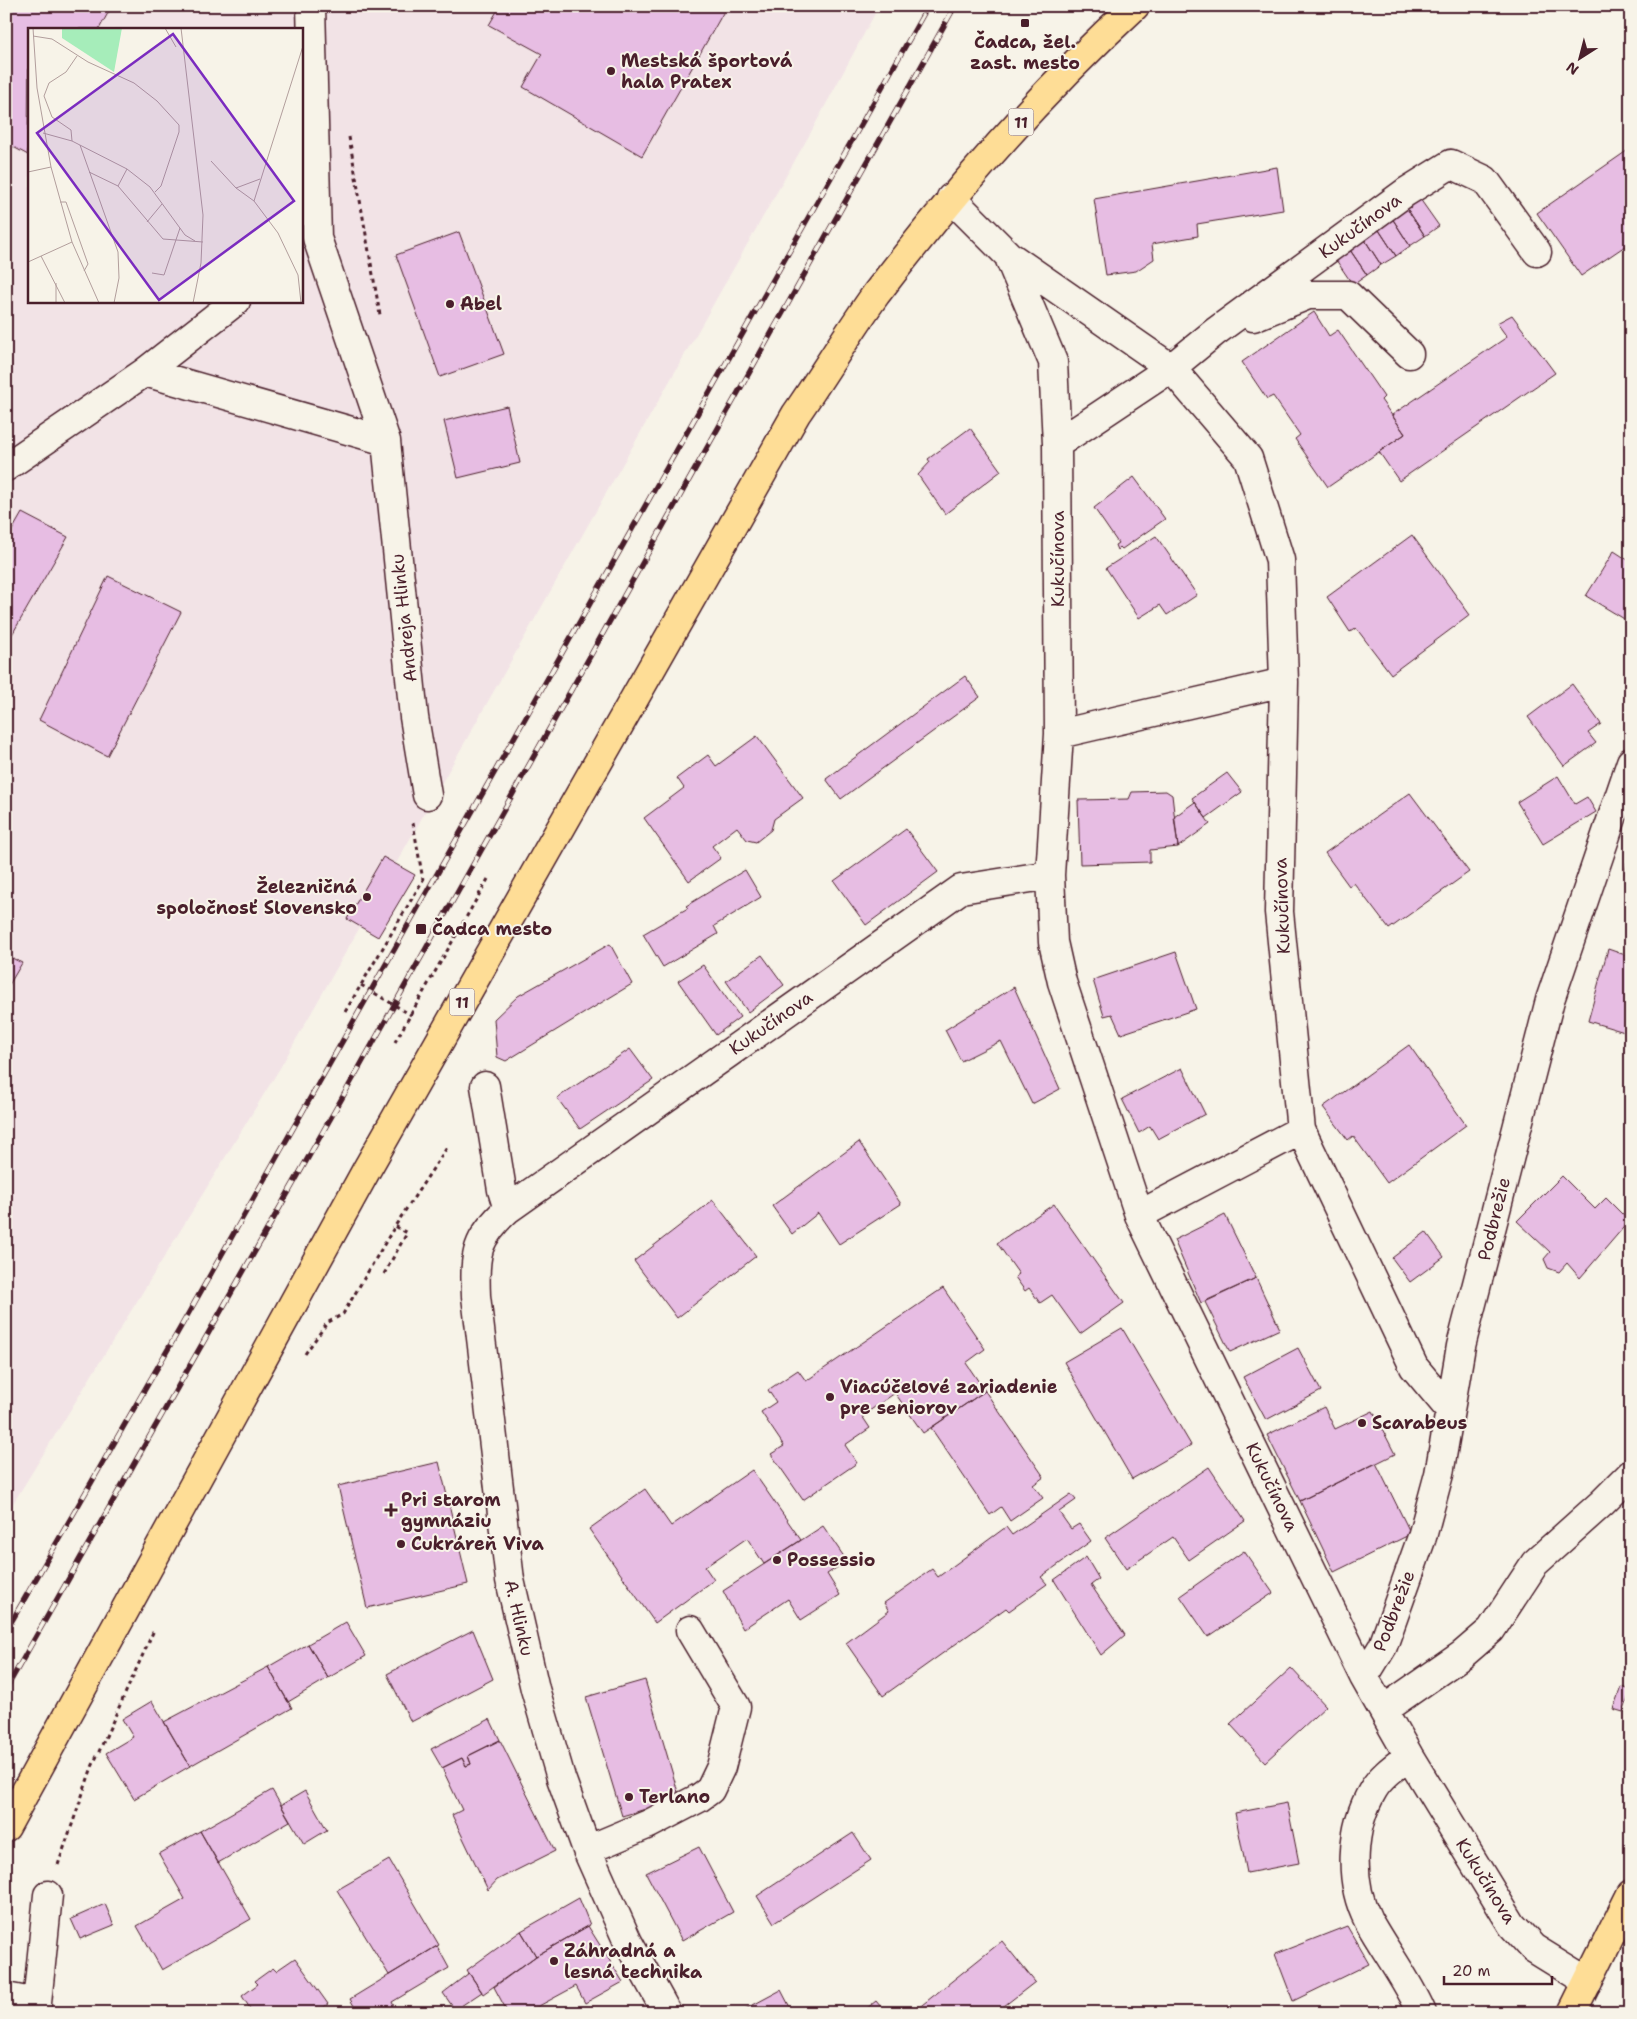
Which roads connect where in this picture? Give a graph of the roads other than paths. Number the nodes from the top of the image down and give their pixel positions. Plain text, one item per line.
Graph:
1 (312, 6) edge
2 (1135, 6) edge
3 (951, 198) junction
4 (309, 244) edge
5 (1537, 252) dead end
6 (1008, 255) junction
7 (235, 302) edge
8 (1215, 332) junction
9 (1409, 354) dead end
10 (1171, 368) junction
11 (145, 372) junction
12 (386, 441) junction
13 (1057, 444) junction
14 (6, 468) edge
15 (1284, 682) junction
16 (1059, 734) junction
17 (1631, 762) edge
18 (419, 805) road end
19 (1050, 875) junction
20 (485, 1086) dead end
21 (1301, 1130) junction
22 (508, 1209) junction
23 (1139, 1215) junction
24 (1450, 1410) junction
25 (1631, 1474) edge
26 (690, 1630) dead end
27 (1364, 1676) junction
28 (1383, 1710) junction
29 (1409, 1756) junction
30 (6, 1827) edge
31 (587, 1850) junction
32 (1631, 1894) edge
33 (48, 1895) road end
34 (1588, 1982) junction
35 (6, 1997) edge
36 (36, 2008) edge
37 (667, 2013) edge
38 (1422, 2013) edge
39 (1572, 2013) edge

1 - 4 street, Andreja Hlinku
2 - 3 main road, 11
3 - 6 street
3 - 30 main road, 11
4 - 12 street, Andreja Hlinku
5 - 8 street, Kukučínova
6 - 10 street, Kukučínova
6 - 13 street, Kukučínova
7 - 11 street
8 - 9 street
8 - 10 street, Kukučínova
10 - 13 street, Kukučínova
10 - 15 street, Kukučínova
11 - 12 street
11 - 14 street
12 - 18 street, Andreja Hlinku
13 - 16 street, Kukučínova
15 - 16 street
15 - 21 street, Kukučínova
16 - 19 street, Kukučínova
17 - 24 street, Podbrežie
19 - 22 street, Kukučínova
19 - 23 street, Kukučínova
20 - 22 street
21 - 23 street
21 - 24 street, Kukučínova
22 - 31 street, A. Hlinku
23 - 27 street, Kukučínova
24 - 27 street, Podbrežie
25 - 28 street
26 - 31 street
27 - 28 street, Kukučínova
28 - 29 street, Kukučínova
29 - 34 street, Kukučínova
29 - 38 street
31 - 37 street, A. Hlinku
32 - 34 main road
33 - 36 street
34 - 39 main road
35 - 36 street

